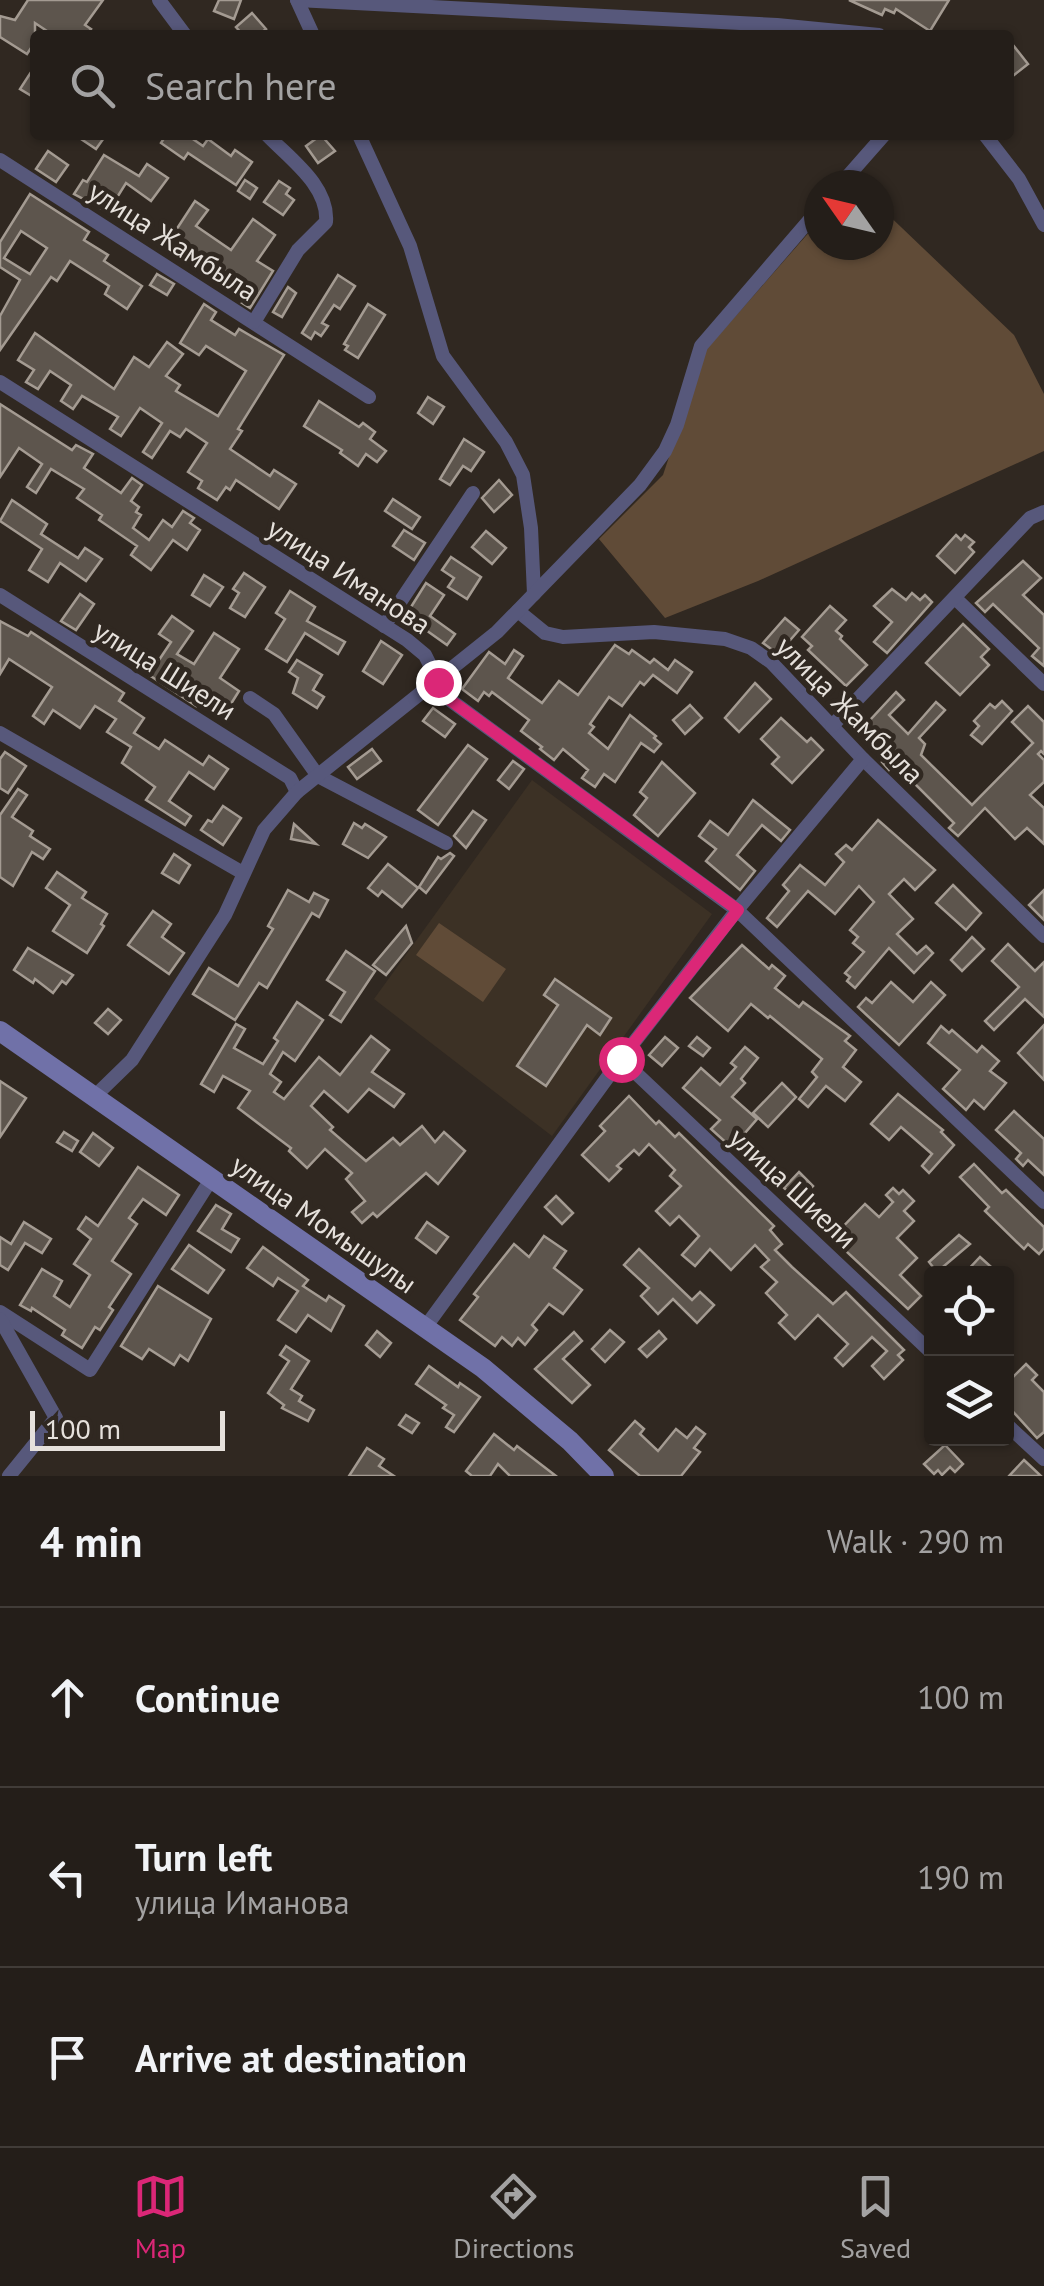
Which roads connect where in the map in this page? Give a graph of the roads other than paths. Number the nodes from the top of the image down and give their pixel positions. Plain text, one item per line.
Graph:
1 (160, 0) edge
2 (297, 0) edge
3 (181, 30) edge
4 (311, 30) edge
5 (828, 30) edge
6 (272, 140) edge
7 (361, 140) edge
8 (880, 140) edge
9 (988, 140) edge
10 (0, 160) edge
11 (853, 170) edge
12 (1044, 225) edge
13 (804, 227) edge
14 (254, 322) junction
15 (0, 382) edge
16 (369, 397) dead end
17 (473, 493) dead end
18 (1044, 512) edge
19 (534, 594) junction
20 (0, 596) edge
21 (955, 598) junction
22 (518, 611) junction
23 (384, 626) junction
24 (438, 682) junction
25 (1044, 684) edge
26 (250, 698) dead end
27 (832, 726) junction
28 (0, 733) edge
29 (863, 759) junction
30 (318, 776) junction
31 (297, 792) junction
32 (446, 843) dead end
33 (243, 873) junction
34 (738, 910) junction
35 (1044, 936) edge
36 (0, 1031) edge
37 (621, 1059) junction
38 (95, 1096) junction
39 (212, 1178) junction
40 (1044, 1202) edge
41 (0, 1312) edge
42 (0, 1320) edge
43 (424, 1328) junction
44 (924, 1345) edge
45 (1014, 1432) edge
46 (1044, 1460) edge
47 (8, 1476) edge
48 (604, 1476) edge

1 - 3 street
2 - 4 street
2 - 5 street
6 - 14 street
7 - 19 street
8 - 11 street
9 - 12 street
10 - 14 street, улица Жамбыла
13 - 19 street
14 - 16 street, улица Жамбыла
15 - 23 street, улица Иманова
17 - 23 street
18 - 21 street
19 - 22 street
20 - 31 street, улица Шиели
21 - 25 street
21 - 27 street
22 - 24 street
22 - 27 street, улица Жамбыла
23 - 24 street, улица Иманова
24 - 30 street
24 - 34 street, улица Иманова
26 - 30 street
27 - 29 street, улица Жамбыла
28 - 33 street
29 - 34 street
29 - 35 street, улица Жамбыла
30 - 31 street
30 - 32 street
31 - 33 street
33 - 38 street
34 - 37 street
34 - 40 street, улица Иманова
36 - 38 street, улица Момышулы
37 - 43 street
37 - 44 street, улица Шиели
38 - 39 street, улица Момышулы
39 - 41 street
39 - 43 street, улица Момышулы
42 - 47 street
43 - 48 street, улица Момышулы
45 - 46 street

